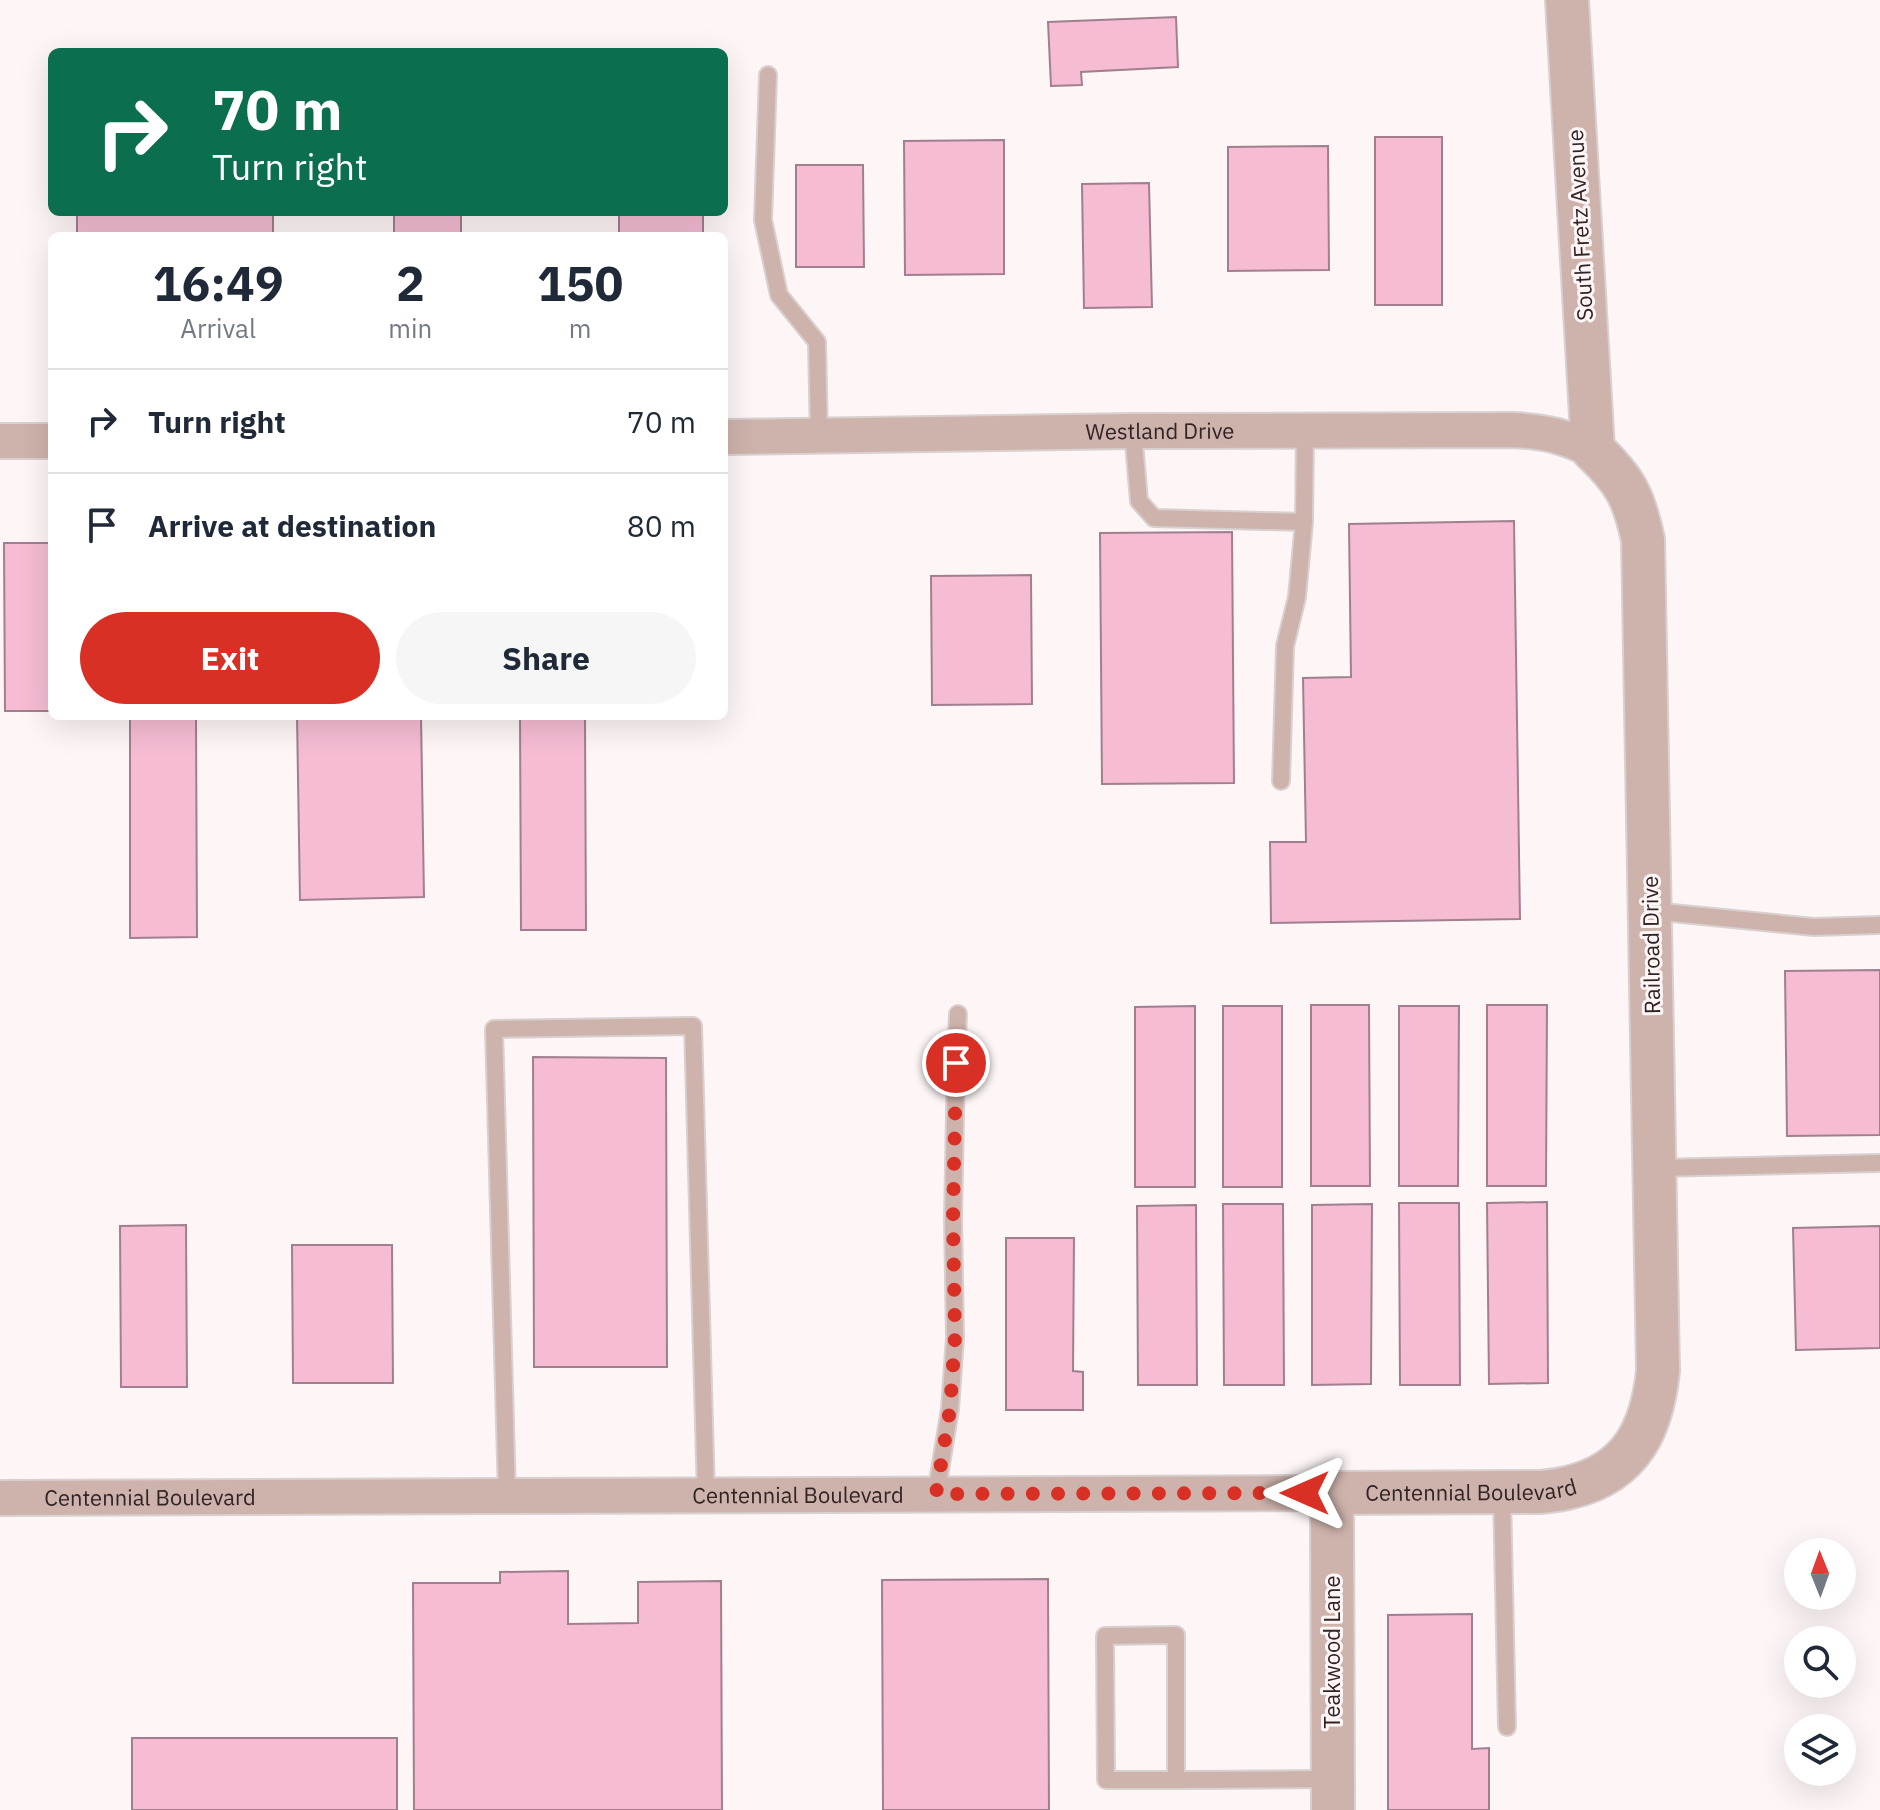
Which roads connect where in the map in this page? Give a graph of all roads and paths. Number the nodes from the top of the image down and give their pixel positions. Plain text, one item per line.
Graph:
1 (1567, 0) edge
2 (768, 75) dead end
3 (1133, 431) junction
4 (1305, 431) junction
5 (728, 437) edge
6 (819, 437) junction
7 (0, 441) edge
8 (48, 441) edge
9 (1593, 450) junction
10 (1304, 522) junction
11 (1281, 781) dead end
12 (1651, 911) junction
13 (1880, 925) edge
14 (958, 1014) dead end
15 (1880, 1163) edge
16 (1654, 1168) junction
17 (1632, 1450) joint
18 (1332, 1493) junction
19 (1502, 1493) junction
20 (936, 1494) junction
21 (706, 1495) junction
22 (507, 1496) junction
23 (0, 1498) edge
24 (1507, 1727) dead end
25 (1176, 1780) junction
26 (1333, 1795) edge

1 - 9 street, South Fretz Avenue
2 - 6 lane
3 - 4 street, Westland Drive
3 - 6 street, Westland Drive
3 - 10 lane
4 - 9 street, Westland Drive
4 - 10 lane
5 - 6 street, Westland Drive
7 - 8 street
9 - 12 street, Railroad Drive
10 - 11 lane
12 - 13 lane
12 - 16 street, Railroad Drive
14 - 20 lane
15 - 16 lane
16 - 17 street, Railroad Drive
17 - 19 street, Centennial Boulevard
18 - 19 street, Centennial Boulevard
18 - 20 street, Centennial Boulevard
18 - 26 street, Teakwood Lane
19 - 24 lane
20 - 21 street, Centennial Boulevard
21 - 22 street, Centennial Boulevard
21 - 22 lane
22 - 23 street, Centennial Boulevard
25 - 25 lane
25 - 26 lane

